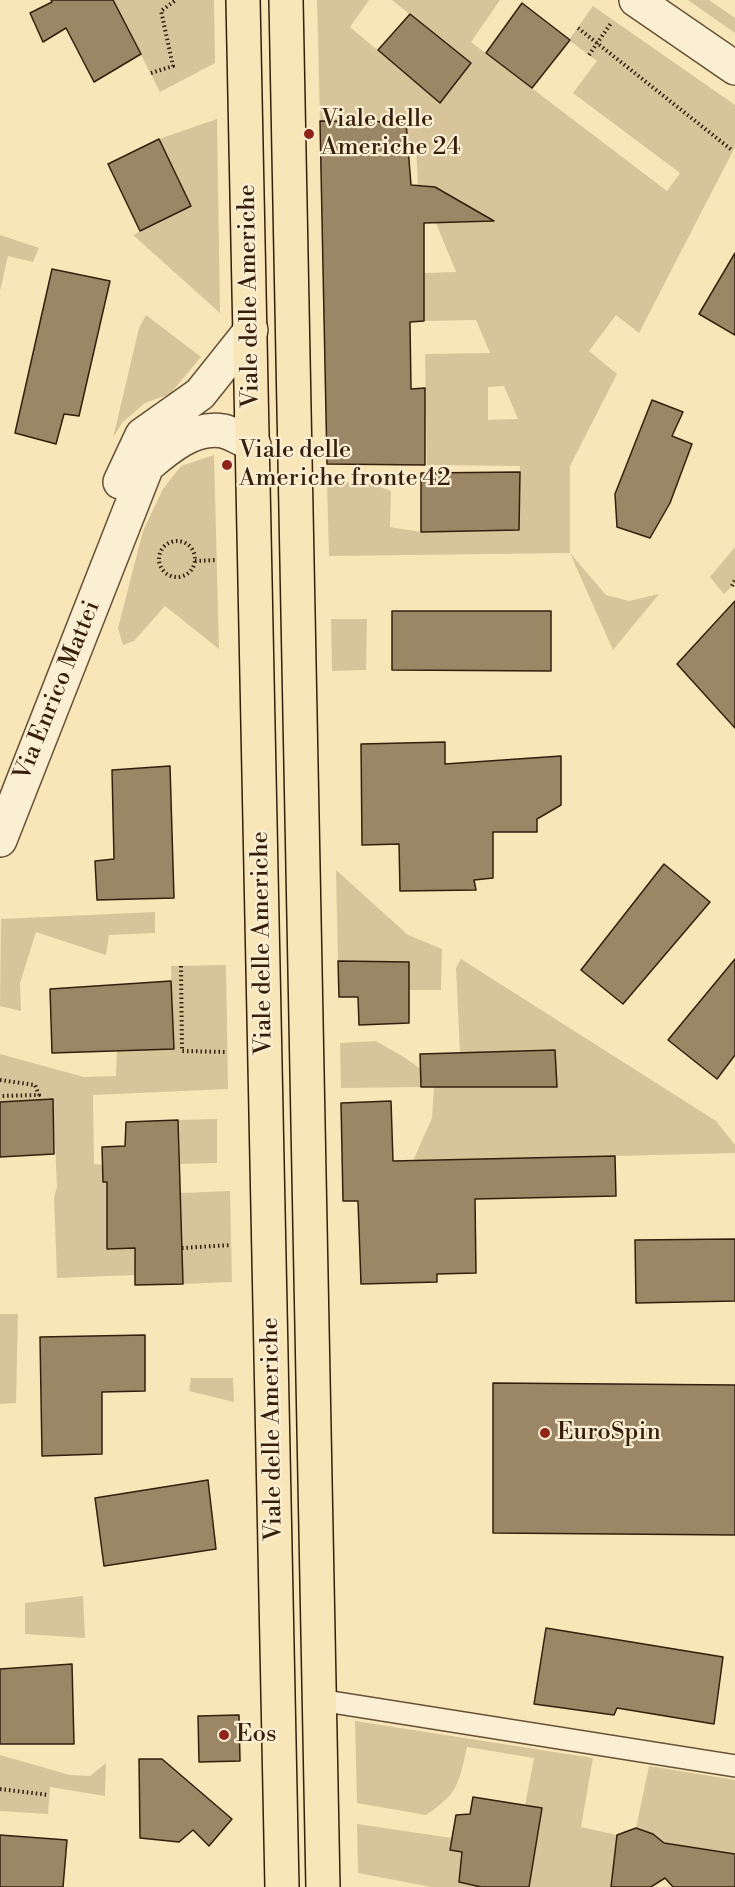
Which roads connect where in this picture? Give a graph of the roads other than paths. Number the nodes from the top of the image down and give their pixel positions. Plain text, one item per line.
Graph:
1 (243, 0) edge
2 (286, 0) edge
3 (625, 10) edge
4 (735, 68) edge
5 (251, 330) junction
6 (254, 445) junction
7 (117, 543) junction
8 (0, 840) edge
9 (319, 1700) junction
10 (735, 1766) edge
11 (282, 1887) edge
12 (323, 1887) edge

1 - 5 main road, Viale delle Americhe
2 - 9 main road, Viale delle Americhe
3 - 4 street
5 - 6 main road, Viale delle Americhe
5 - 7 street
6 - 7 street, Via Enrico Mattei
6 - 11 main road, Viale delle Americhe
7 - 8 street, Via Enrico Mattei
9 - 10 lane
9 - 12 main road, Viale delle Americhe

